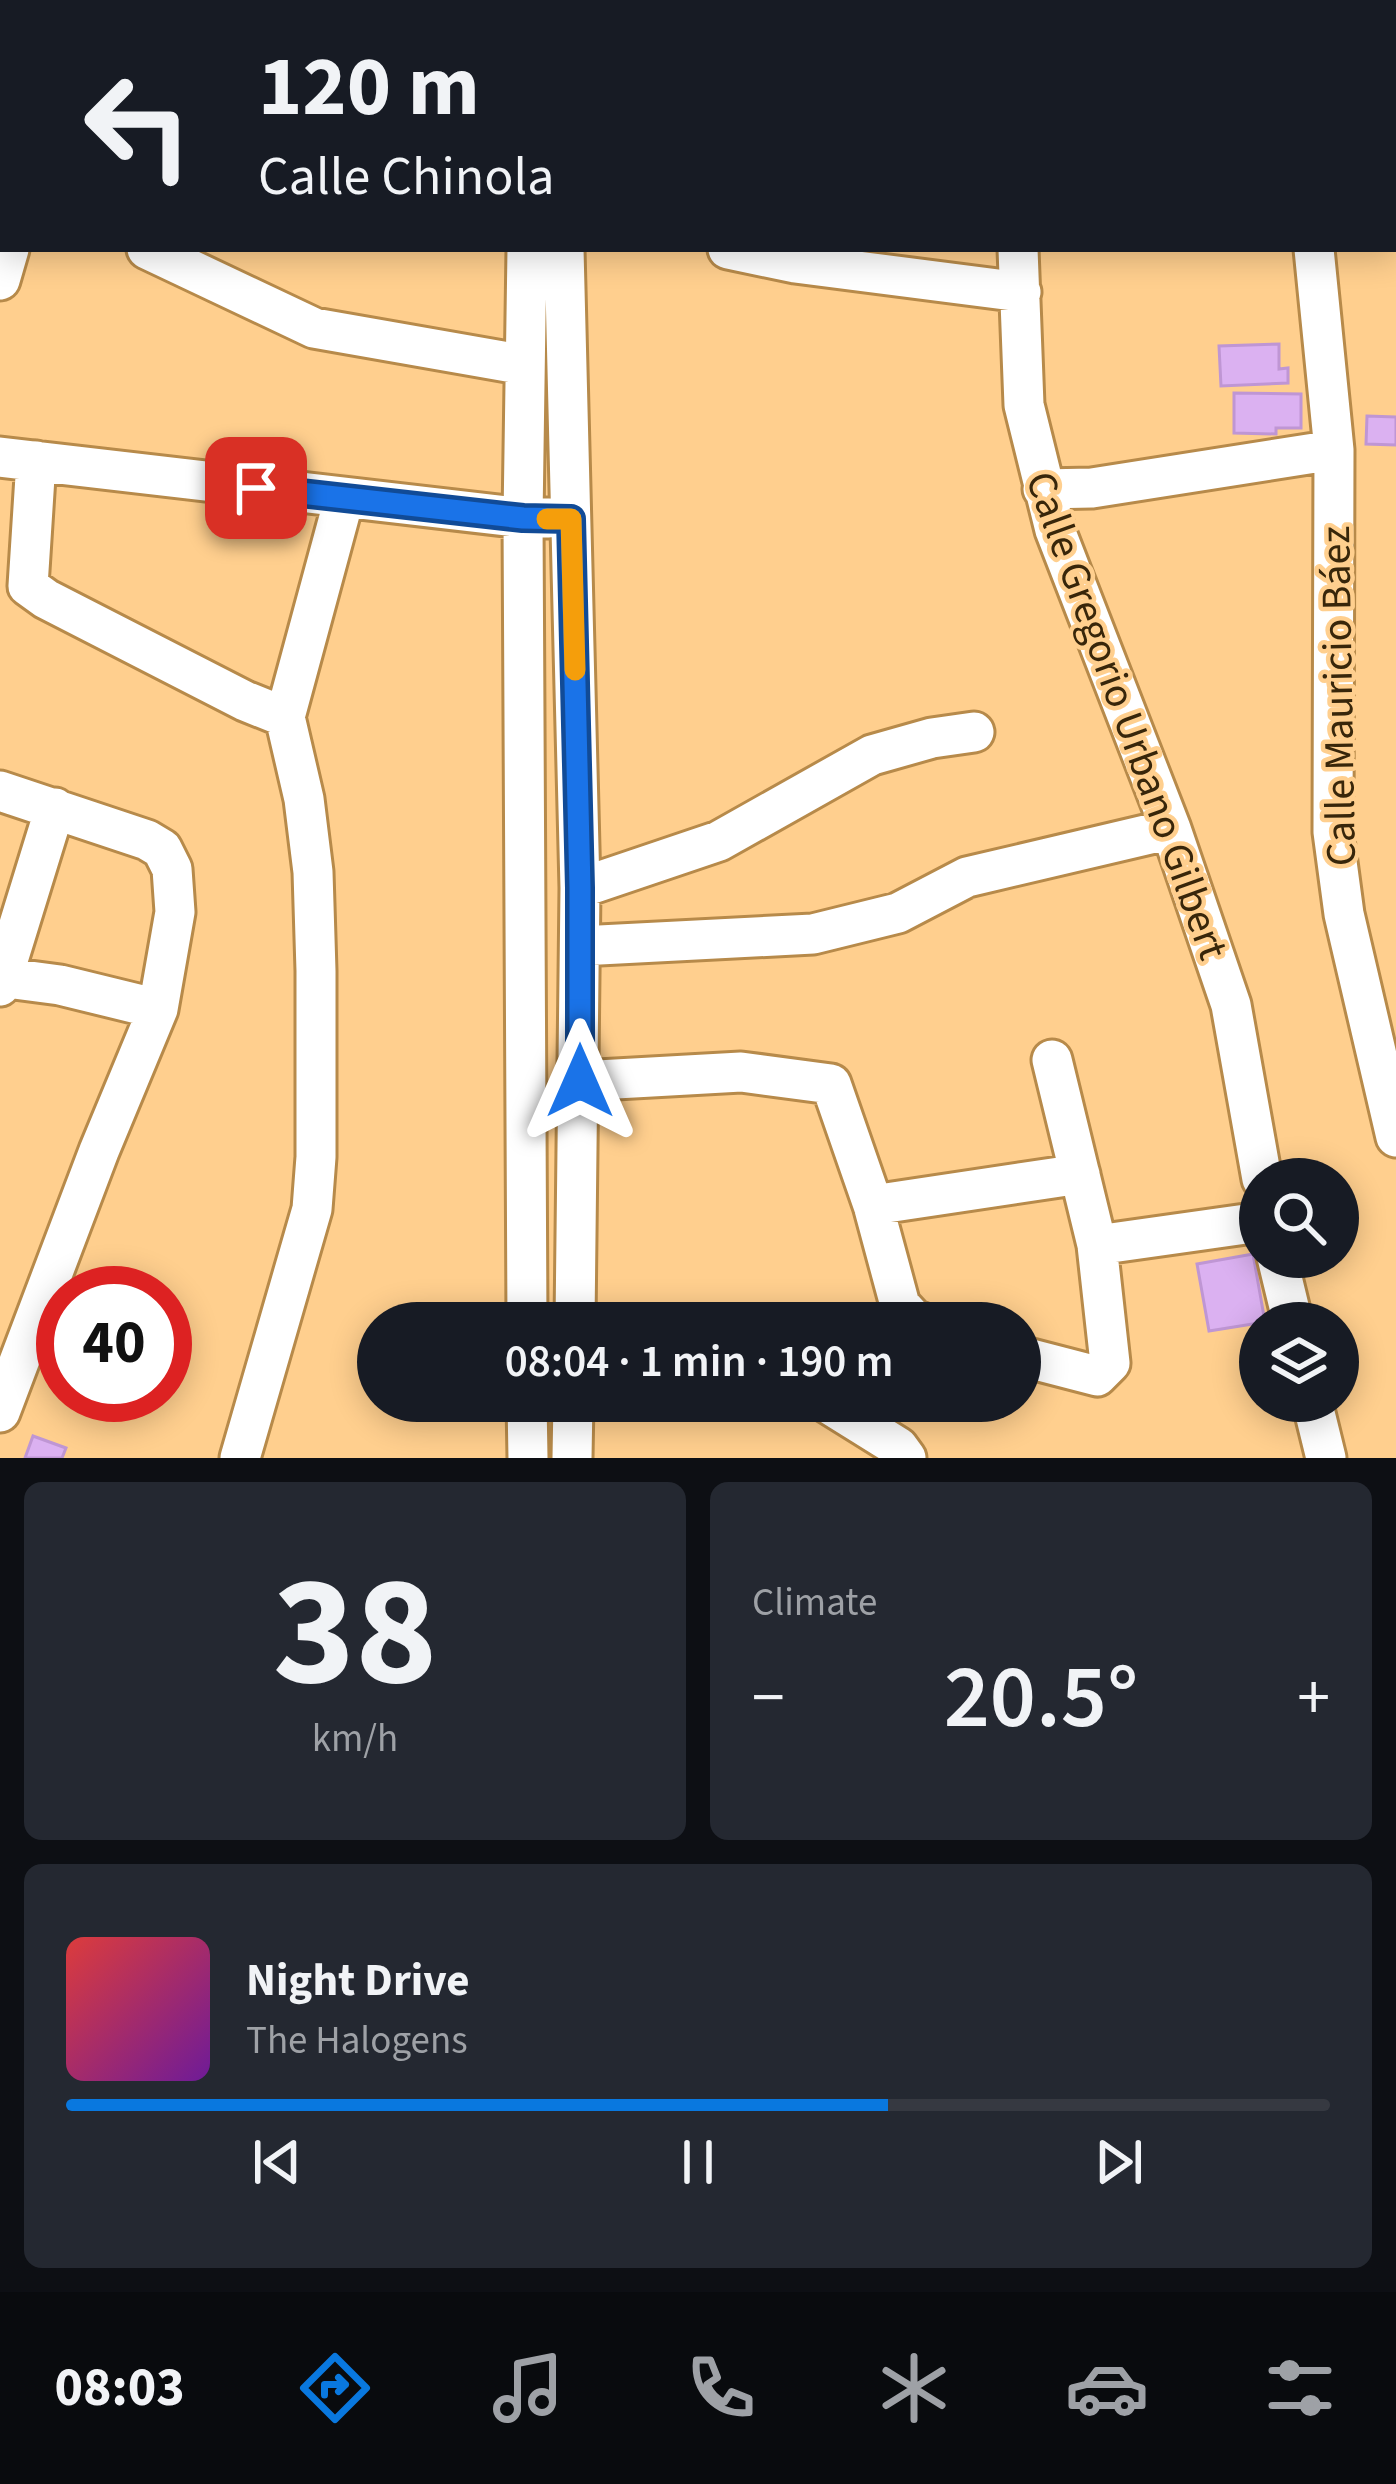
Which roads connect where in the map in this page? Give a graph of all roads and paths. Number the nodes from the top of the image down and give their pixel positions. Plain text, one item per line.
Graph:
1 (153, 252) edge
2 (527, 252) edge
3 (563, 252) edge
4 (743, 252) edge
5 (1018, 252) edge
6 (1314, 252) edge
7 (1021, 292) junction
8 (525, 365) junction
9 (1334, 450) junction
10 (18, 459) edge
11 (1043, 489) junction
12 (344, 499) junction
13 (523, 518) junction
14 (571, 519) junction
15 (285, 717) junction
16 (974, 732) dead end
17 (0, 791) edge
18 (55, 808) junction
19 (1171, 829) junction
20 (580, 888) junction
21 (580, 946) junction
22 (1, 980) edge
23 (1378, 987) edge
24 (158, 1009) junction
25 (1052, 1060) dead end
26 (580, 1081) junction
27 (1396, 1137) edge
28 (1258, 1158) edge
29 (1080, 1174) junction
30 (873, 1205) junction
31 (1239, 1225) edge
32 (1097, 1244) junction
33 (527, 1302) edge
34 (575, 1302) edge
35 (899, 1302) edge
36 (1041, 1361) edge
37 (0, 1412) edge
38 (527, 1422) edge
39 (573, 1422) edge
40 (858, 1422) edge
41 (1317, 1422) edge
42 (240, 1458) edge
43 (528, 1458) edge
44 (572, 1458) edge
45 (906, 1458) edge
46 (1326, 1458) edge

1 - 8 street
2 - 8 street
3 - 14 street
4 - 7 street
5 - 7 street, Calle Gregorio Urbano Gilbert
6 - 9 street, Calle Mauricio Báez
7 - 11 street, Calle Gregorio Urbano Gilbert
8 - 13 street
9 - 11 street
9 - 23 street, Calle Mauricio Báez
10 - 12 street
10 - 15 street
11 - 19 street, Calle Gregorio Urbano Gilbert
12 - 13 street
12 - 15 street
13 - 14 street
13 - 33 street
14 - 20 street
15 - 42 street
16 - 20 street
17 - 18 street
18 - 22 street
18 - 24 street
19 - 21 street
19 - 28 street, Calle Gregorio Urbano Gilbert
20 - 21 street
21 - 26 street
22 - 24 street
23 - 27 street, Calle Mauricio Báez
24 - 37 street
25 - 29 street
26 - 30 street
26 - 34 street
29 - 30 street
29 - 32 street
30 - 35 street
31 - 32 street
32 - 36 street
38 - 43 street
39 - 44 street
40 - 45 street
41 - 46 street

